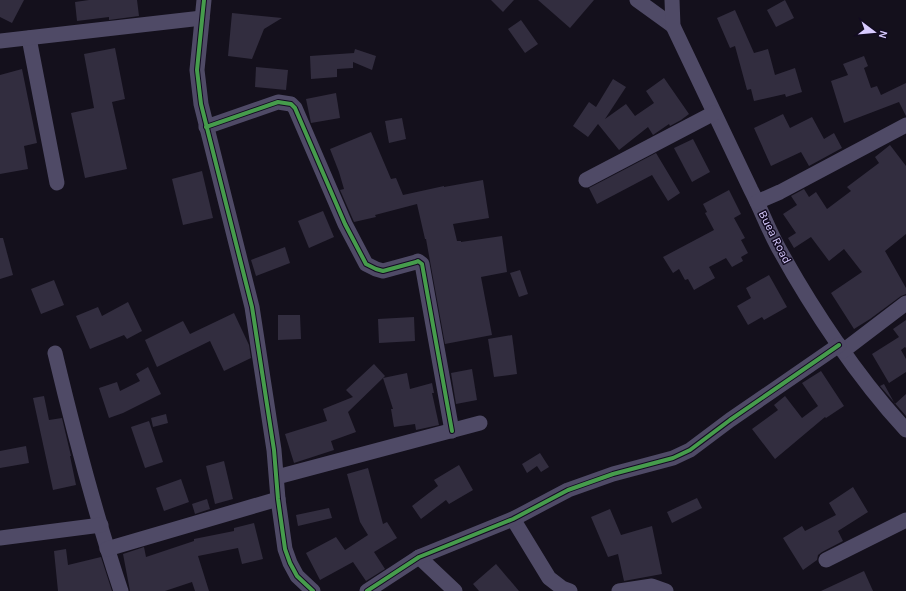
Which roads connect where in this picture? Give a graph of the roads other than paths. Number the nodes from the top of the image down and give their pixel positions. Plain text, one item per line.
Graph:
1 (204, 0) edge
2 (638, 0) edge
3 (672, 0) edge
4 (202, 18) junction
5 (673, 26) junction
6 (29, 38) junction
7 (0, 41) edge
8 (714, 113) junction
9 (906, 125) edge
10 (206, 127) junction
11 (586, 180) dead end
12 (57, 183) dead end
13 (758, 202) junction
14 (906, 303) edge
15 (841, 348) junction
16 (55, 353) dead end
17 (480, 423) dead end
18 (906, 430) edge
19 (452, 431) junction
20 (277, 477) junction
21 (278, 499) junction
22 (513, 519) junction
23 (906, 520) edge
24 (100, 525) junction
25 (0, 538) edge
26 (107, 549) junction
27 (419, 557) junction
28 (826, 560) dead end
29 (121, 591) edge
30 (313, 591) edge
31 (366, 591) edge
32 (455, 591) edge
33 (570, 591) edge
34 (619, 591) edge
35 (666, 591) edge

1 - 4 street
2 - 5 street
3 - 5 street
4 - 6 street
4 - 10 street
5 - 8 street, Buea Road
6 - 7 street
6 - 12 street
8 - 11 street
8 - 13 street, Buea Road
9 - 13 street
10 - 19 street
10 - 20 street
13 - 15 street, Buea Road
14 - 15 street
15 - 18 street, Buea Road
15 - 22 street
16 - 24 street
17 - 19 street
19 - 20 street
20 - 21 street
21 - 26 street
21 - 30 street
22 - 27 street
22 - 33 street
23 - 28 street
24 - 25 street
24 - 26 street
26 - 29 street
27 - 31 street
27 - 32 street
34 - 35 street

